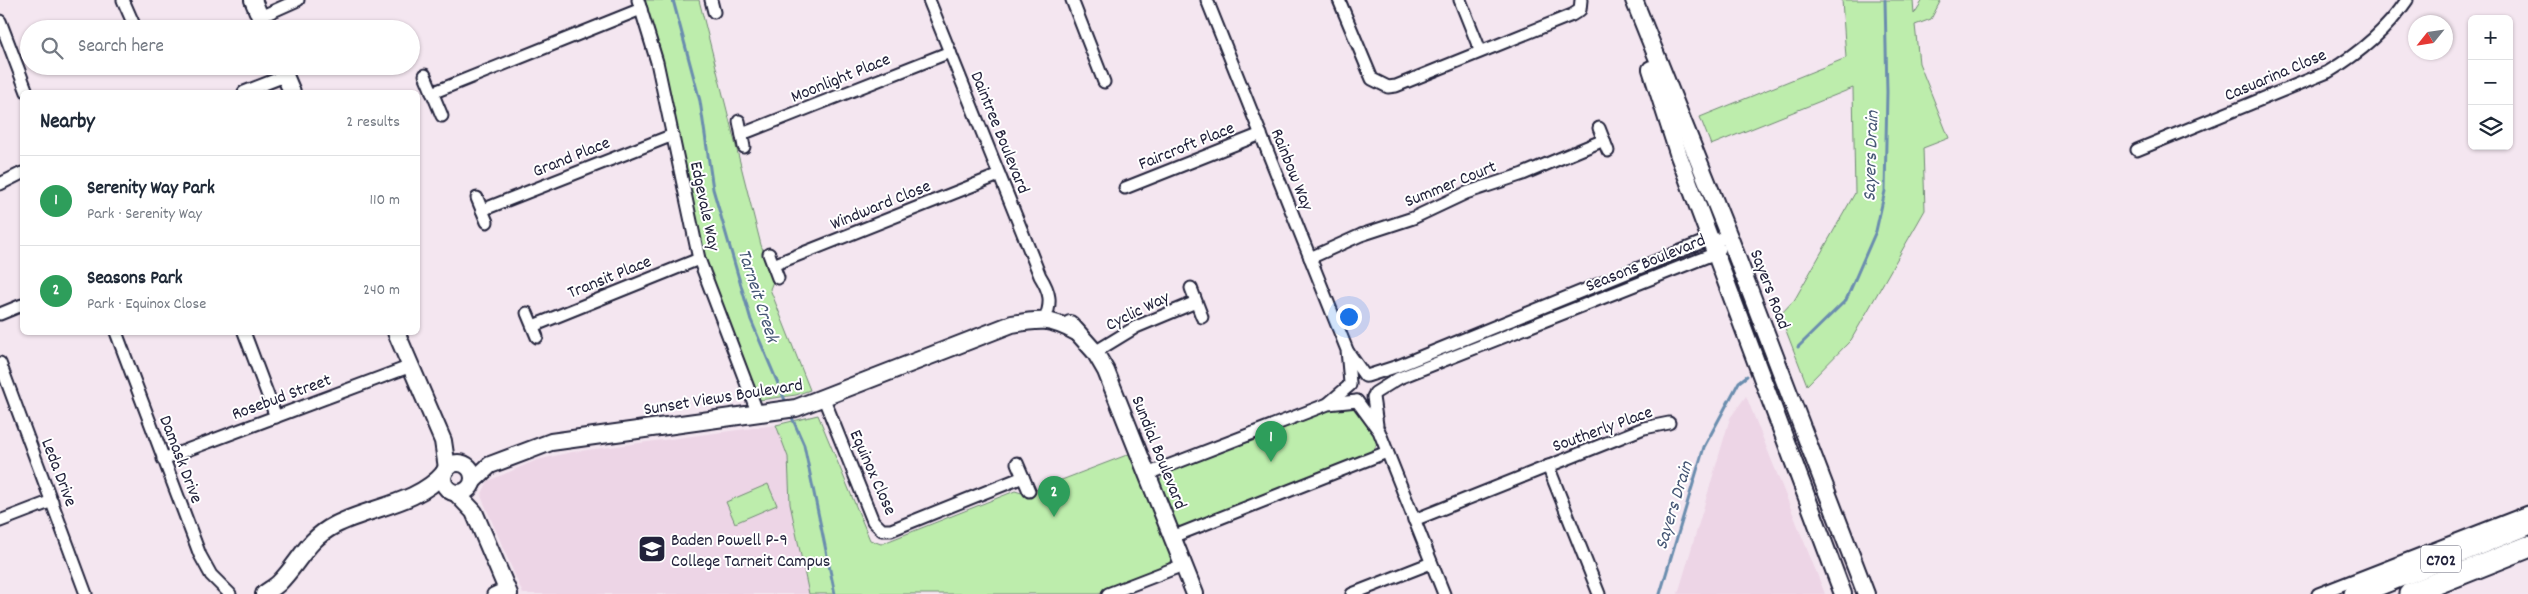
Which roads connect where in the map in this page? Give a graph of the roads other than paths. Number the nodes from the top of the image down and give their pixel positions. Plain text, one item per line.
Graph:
1 (123, 0) edge
2 (253, 0) edge
3 (298, 0) edge
4 (711, 0) edge
5 (929, 0) edge
6 (1072, 0) edge
7 (1207, 0) edge
8 (1339, 0) edge
9 (1460, 0) edge
10 (1630, 0) edge
11 (1634, 0) edge
12 (2407, 0) edge
13 (1582, 3) edge
14 (640, 4) edge
15 (714, 12) dead end
16 (132, 20) edge
17 (262, 20) edge
18 (268, 20) edge
19 (0, 21) edge
20 (1480, 50) junction
21 (950, 52) junction
22 (276, 75) edge
23 (285, 75) edge
24 (424, 75) dead end
25 (1104, 82) dead end
26 (25, 90) edge
27 (248, 90) edge
28 (291, 90) edge
29 (432, 93) junction
30 (442, 116) dead end
31 (739, 121) dead end
32 (1599, 128) dead end
33 (742, 134) junction
34 (1261, 134) junction
35 (673, 135) junction
36 (1604, 140) junction
37 (744, 147) dead end
38 (2137, 150) dead end
39 (1608, 152) dead end
40 (999, 175) junction
41 (20, 176) edge
42 (0, 184) edge
43 (1124, 188) dead end
44 (477, 198) dead end
45 (482, 210) junction
46 (487, 222) dead end
47 (1730, 239) junction
48 (1713, 246) junction
49 (769, 254) dead end
50 (1310, 258) junction
51 (699, 259) junction
52 (773, 265) junction
53 (778, 278) dead end
54 (1191, 288) dead end
55 (1196, 302) junction
56 (20, 306) edge
57 (527, 313) dead end
58 (1046, 313) junction
59 (0, 314) edge
60 (1202, 317) dead end
61 (533, 326) junction
62 (117, 335) edge
63 (245, 335) edge
64 (397, 335) edge
65 (538, 337) dead end
66 (1347, 350) junction
67 (1095, 352) junction
68 (0, 363) edge
69 (411, 366) junction
70 (1366, 376) junction
71 (1350, 384) junction
72 (1374, 395) junction
73 (824, 399) junction
74 (1357, 401) junction
75 (1328, 404) junction
76 (758, 414) junction
77 (276, 417) junction
78 (1668, 423) dead end
79 (1379, 431) junction
80 (1387, 452) junction
81 (163, 459) junction
82 (1017, 463) dead end
83 (1548, 466) junction
84 (1147, 474) junction
85 (459, 477) junction
86 (1023, 477) junction
87 (1029, 492) dead end
88 (52, 501) junction
89 (2528, 512) edge
90 (1838, 519) junction
91 (1414, 520) junction
92 (0, 521) edge
93 (2528, 524) edge
94 (1818, 528) junction
95 (1172, 537) junction
96 (2456, 547) junction
97 (2528, 547) edge
98 (1431, 562) junction
99 (1183, 565) junction
100 (2481, 565) junction
101 (278, 588) edge
102 (503, 592) edge
103 (231, 593) edge
104 (86, 594) edge
105 (264, 594) edge
106 (1108, 594) edge
107 (1195, 594) edge
108 (1352, 594) edge
109 (1444, 594) edge
110 (1599, 594) edge
111 (1843, 594) edge
112 (1866, 594) edge
113 (2318, 594) edge
114 (2355, 594) edge
115 (2410, 594) edge

1 - 16 street
2 - 17 street
3 - 18 street
4 - 15 street
5 - 21 street, Daintree Boulevard
6 - 25 street
7 - 34 street, Rainbow Way
8 - 20 street
9 - 20 street
10 - 48 street
11 - 47 street, Sayers Road
12 - 38 street, Casuarina Close
13 - 20 street
14 - 29 street
14 - 35 street, Edgevale Way
19 - 26 street
21 - 33 street, Moonlight Place
21 - 40 street, Daintree Boulevard
22 - 27 street
23 - 28 street
24 - 29 street
29 - 30 street
31 - 33 street
32 - 36 street
33 - 37 street
34 - 43 street, Faircroft Place
34 - 50 street, Rainbow Way
35 - 45 street, Grand Place
35 - 51 street, Edgevale Way
36 - 39 street
36 - 50 street, Summer Court
40 - 52 street, Windward Close
40 - 58 street, Daintree Boulevard
41 - 42 street
44 - 45 street
45 - 46 street
47 - 48 street, Seasons Boulevard
47 - 90 street, Sayers Road
48 - 70 street, Seasons Boulevard
48 - 72 street, Seasons Boulevard
48 - 94 street
49 - 52 street
50 - 66 street, Rainbow Way
51 - 61 street, Transit Place
51 - 76 street, Edgevale Way
52 - 53 street
54 - 55 street, Cyclic Way
55 - 60 street, Cyclic Way
55 - 67 street, Cyclic Way
56 - 59 street
57 - 61 street
58 - 67 street, Sundial Boulevard
58 - 73 street, Sunset Views Boulevard
61 - 65 street
62 - 81 street, Damask Drive
63 - 77 street
64 - 69 street
66 - 70 street, Rainbow Way
66 - 71 street, Rainbow Way
67 - 84 street, Sundial Boulevard
68 - 88 street, Leda Drive
69 - 77 street, Rosebud Street
69 - 85 street
70 - 71 street
70 - 72 street
71 - 74 street
71 - 75 street
72 - 74 street
72 - 79 street
73 - 76 street, Sunset Views Boulevard
73 - 86 street, Equinox Close
74 - 75 street
74 - 79 street
75 - 84 street
76 - 85 street, Sunset Views Boulevard
77 - 81 street, Rosebud Street
78 - 83 street, Southerly Place
79 - 80 street
80 - 91 street
80 - 95 street
81 - 103 street, Damask Drive
82 - 86 street
83 - 91 street, Southerly Place
83 - 110 street
84 - 95 street, Sundial Boulevard
85 - 101 street
85 - 102 street
86 - 87 street
88 - 92 street
88 - 104 street, Leda Drive
89 - 96 street
90 - 94 street
90 - 112 street, Sayers Road
91 - 98 street
93 - 96 highway, C702
94 - 111 street
95 - 99 street, Sundial Boulevard
96 - 100 highway
96 - 113 street
96 - 114 highway, C702
97 - 100 highway, C702
98 - 108 street
98 - 109 street
99 - 106 street
99 - 107 street, Sundial Boulevard
100 - 115 highway, C702
101 - 105 street

